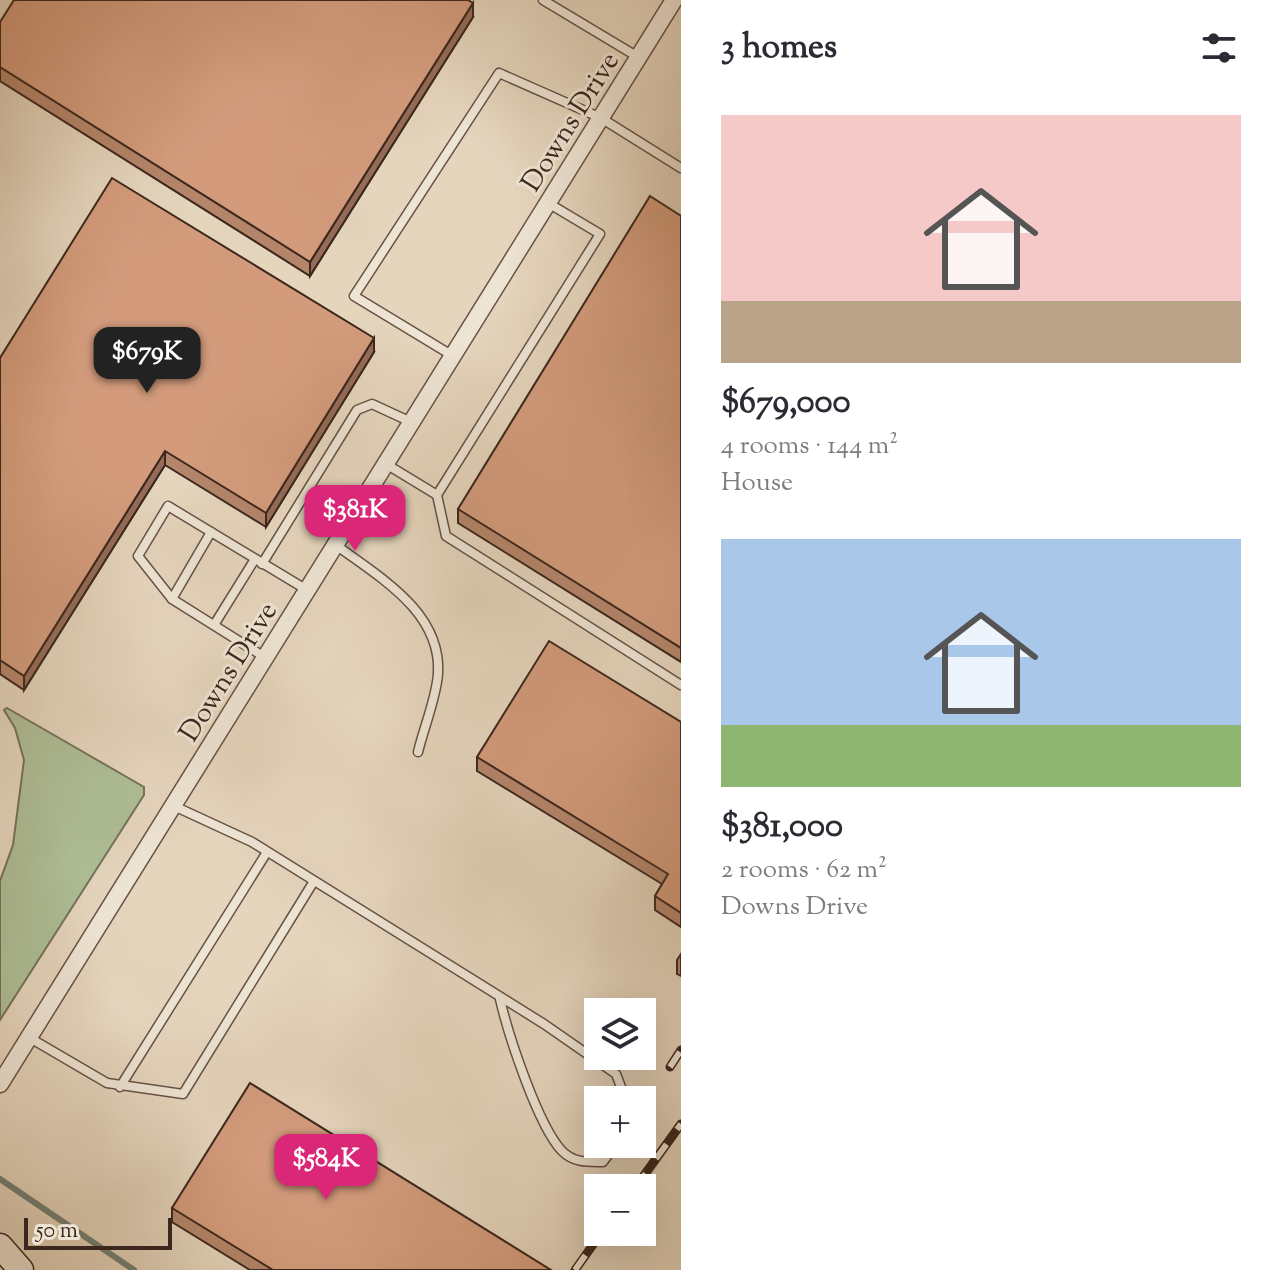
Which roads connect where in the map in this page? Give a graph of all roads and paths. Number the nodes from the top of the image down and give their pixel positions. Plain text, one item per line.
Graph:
1 (543, 0) edge
2 (674, 0) edge
3 (638, 58) junction
4 (601, 118) junction
5 (681, 168) edge
6 (548, 203) junction
7 (453, 356) junction
8 (412, 423) junction
9 (386, 464) junction
10 (437, 495) junction
11 (211, 532) junction
12 (336, 545) junction
13 (259, 561) junction
14 (307, 591) junction
15 (172, 599) junction
16 (214, 625) junction
17 (266, 658) junction
18 (681, 685) edge
19 (418, 752) dead end
20 (174, 806) junction
21 (267, 852) junction
22 (314, 881) junction
23 (500, 999) junction
24 (30, 1038) junction
25 (0, 1084) edge
26 (621, 1086) edge
27 (120, 1087) junction
28 (606, 1158) edge
29 (0, 1246) edge
30 (21, 1270) edge

1 - 3 lane
2 - 3 street, Downs Drive
3 - 4 street, Downs Drive
4 - 5 lane
4 - 6 street, Downs Drive
4 - 7 lane
6 - 7 street, Downs Drive
6 - 10 lane
7 - 8 street, Downs Drive
8 - 9 street, Downs Drive
8 - 13 lane
9 - 10 lane
9 - 12 street, Downs Drive
10 - 18 lane
11 - 13 lane
11 - 15 lane
11 - 15 lane
12 - 14 street, Downs Drive
12 - 19 lane
13 - 14 lane
13 - 16 lane
14 - 17 street, Downs Drive
15 - 16 lane
16 - 17 lane
17 - 20 street, Downs Drive
20 - 21 lane
20 - 24 street, Downs Drive
21 - 22 lane
21 - 27 lane
22 - 23 lane
22 - 27 lane
23 - 26 lane
23 - 28 lane
24 - 25 street, Downs Drive
24 - 27 lane
29 - 30 street

